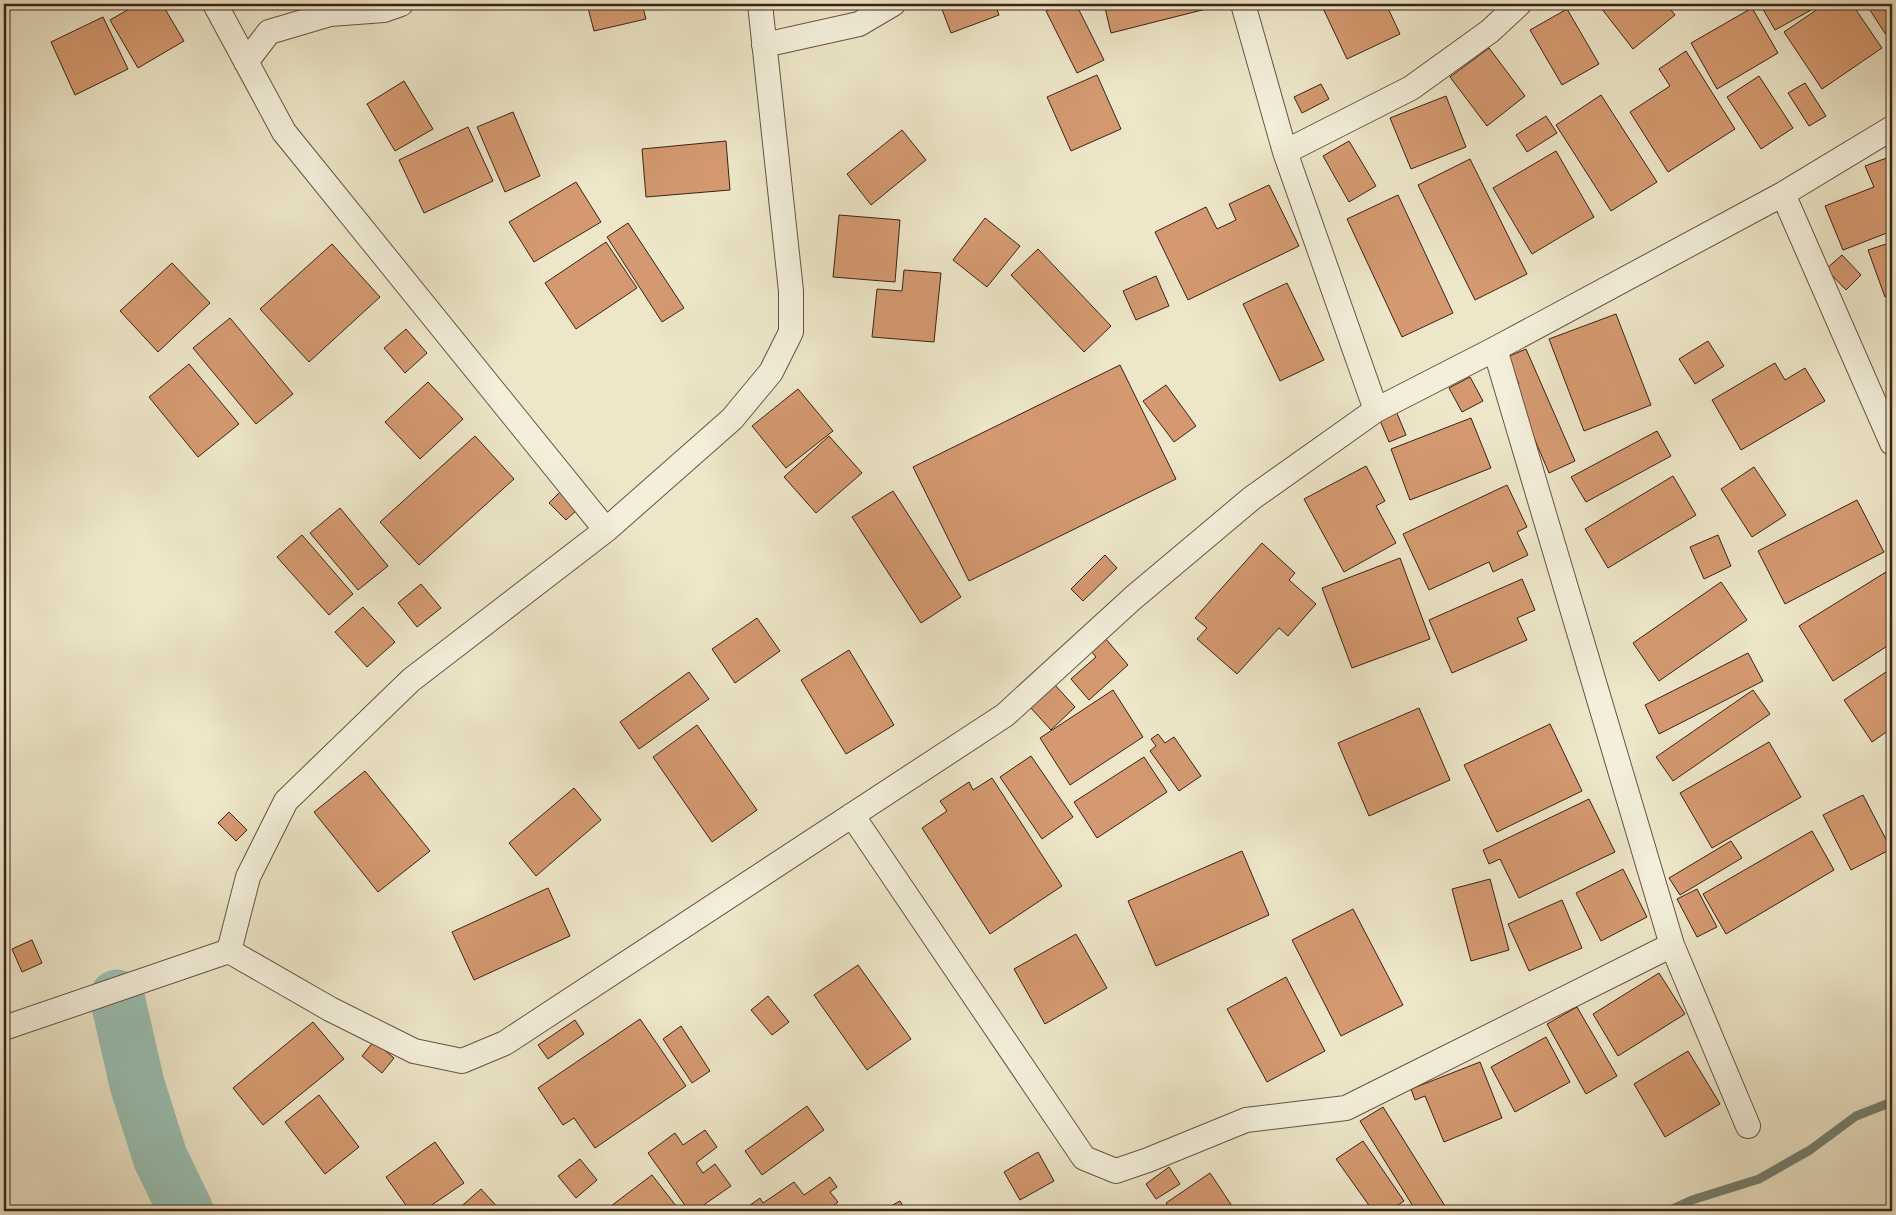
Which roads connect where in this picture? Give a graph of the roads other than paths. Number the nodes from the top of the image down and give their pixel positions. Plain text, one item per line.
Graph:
1 (215, 4) edge
2 (401, 4) edge
3 (760, 4) edge
4 (893, 4) edge
5 (1243, 4) edge
6 (1519, 4) edge
7 (764, 45) junction
8 (246, 62) junction
9 (1892, 128) edge
10 (1285, 152) junction
11 (1783, 194) junction
12 (1495, 349) junction
13 (1376, 410) junction
14 (1891, 438) edge
15 (606, 530) junction
16 (852, 815) junction
17 (1672, 945) junction
18 (229, 951) junction
19 (4, 1028) edge
20 (1748, 1126) dead end

1 - 8 street
2 - 8 street
3 - 7 street
4 - 7 street
5 - 10 street
6 - 10 street
7 - 15 street
8 - 15 street
9 - 11 street
10 - 13 street
11 - 12 street
11 - 14 street
12 - 13 street
12 - 17 street
13 - 16 street
15 - 18 street
16 - 17 street
16 - 18 street
17 - 20 street
18 - 19 street

